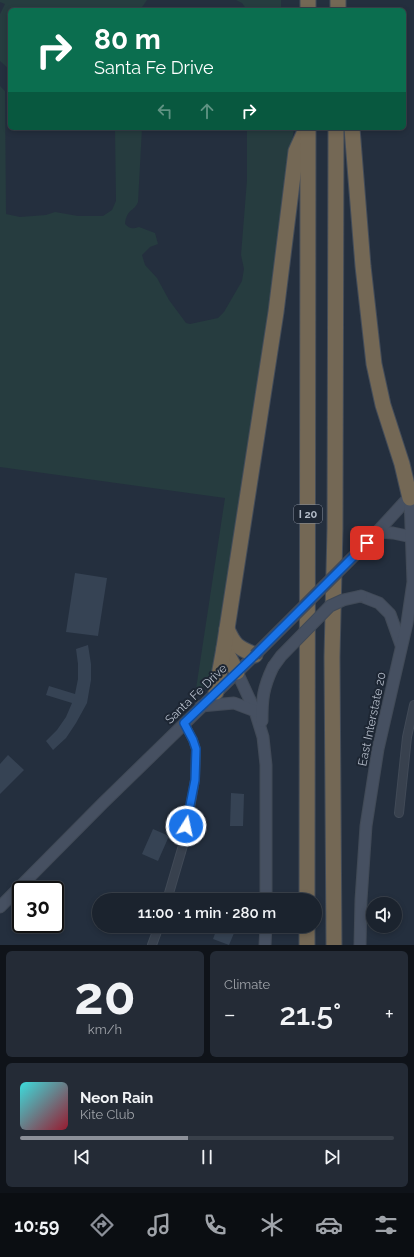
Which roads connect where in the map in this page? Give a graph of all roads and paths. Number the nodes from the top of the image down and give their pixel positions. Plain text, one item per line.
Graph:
1 (306, 130) edge
2 (307, 130) edge
3 (336, 130) edge
4 (352, 130) edge
5 (408, 465) edge
6 (412, 494) edge
7 (378, 532) junction
8 (412, 537) junction
9 (227, 629) junction
10 (401, 645) junction
11 (224, 648) junction
12 (255, 655) junction
13 (237, 672) junction
14 (216, 692) junction
15 (414, 704) edge
16 (201, 706) junction
17 (255, 711) junction
18 (184, 723) junction
19 (263, 737) junction
20 (399, 813) dead end
21 (169, 893) edge
22 (266, 893) edge
23 (307, 893) edge
24 (0, 907) edge
25 (156, 933) edge
26 (266, 933) edge
27 (306, 933) edge
28 (307, 933) edge
29 (152, 945) edge
30 (266, 945) edge
31 (303, 945) edge
32 (307, 945) edge
33 (334, 945) edge
34 (360, 945) edge

1 - 9 highway
2 - 23 highway, I 20
3 - 33 highway, I 20
4 - 5 highway
5 - 6 highway
6 - 7 main road, Santa Fe Drive
6 - 8 main road, East Interstate 20
7 - 8 main road
7 - 12 main road, Santa Fe Drive, bridge
8 - 10 main road, East Interstate 20
9 - 11 highway
9 - 12 highway
10 - 19 main road, bridge
10 - 34 main road, East Interstate 20
11 - 13 highway
11 - 14 highway
12 - 13 main road, Santa Fe Drive
13 - 14 main road, Santa Fe Drive
13 - 17 main road
14 - 16 main road, Santa Fe Drive
15 - 20 street
16 - 17 main road
16 - 18 main road, Santa Fe Drive
17 - 19 main road
18 - 21 street
18 - 24 main road, Santa Fe Drive
19 - 22 main road
25 - 29 street
26 - 30 main road
27 - 31 highway
28 - 32 highway

